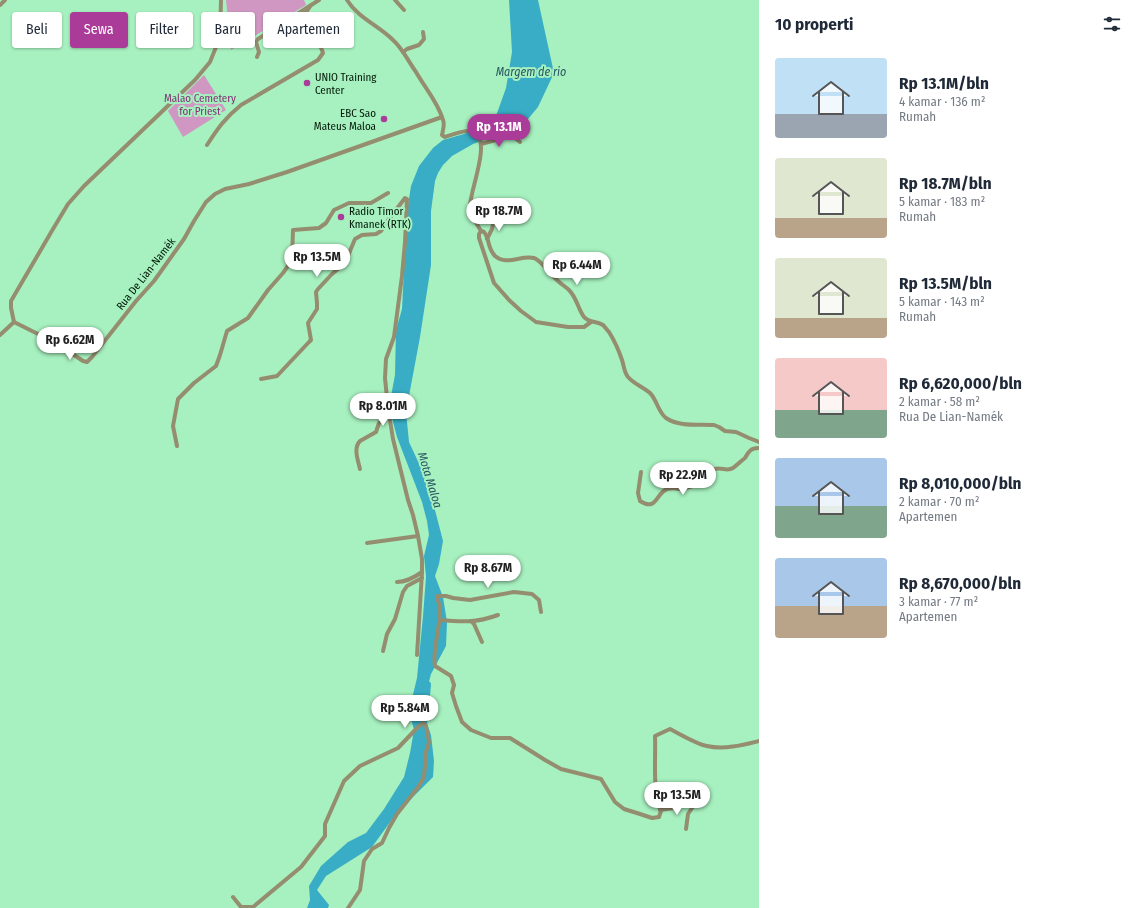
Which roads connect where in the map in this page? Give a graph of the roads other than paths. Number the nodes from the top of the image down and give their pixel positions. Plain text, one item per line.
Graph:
1 (5, 0) edge
2 (221, 0) edge
3 (319, 0) edge
4 (347, 0) edge
5 (395, 0) edge
6 (0, 5) edge
7 (311, 5) junction
8 (404, 10) dead end
9 (423, 32) dead end
10 (403, 52) junction
11 (257, 57) dead end
12 (442, 117) junction
13 (520, 142) dead end
14 (481, 144) junction
15 (207, 145) dead end
16 (388, 193) dead end
17 (494, 219) dead end
18 (481, 231) junction
19 (487, 239) junction
20 (14, 322) junction
21 (591, 322) junction
22 (0, 335) edge
23 (261, 379) dead end
24 (388, 408) junction
25 (759, 442) edge
26 (177, 446) dead end
27 (759, 448) edge
28 (360, 469) dead end
29 (641, 472) dead end
30 (418, 536) junction
31 (367, 543) dead end
32 (422, 572) junction
33 (422, 578) junction
34 (397, 582) dead end
35 (541, 612) dead end
36 (498, 615) dead end
37 (439, 620) junction
38 (471, 621) junction
39 (482, 642) dead end
40 (383, 651) dead end
41 (417, 655) dead end
42 (759, 741) edge
43 (660, 810) junction
44 (686, 829) dead end
45 (233, 897) dead end
46 (348, 908) edge

1 - 6 street
2 - 20 street
3 - 7 street
4 - 10 street
5 - 8 street
7 - 11 street
7 - 15 street
9 - 10 street
10 - 12 street
12 - 14 street
12 - 20 street, Rua De Lian-Namék
13 - 14 street
14 - 18 street
16 - 26 street
17 - 19 street
18 - 19 street
18 - 21 street
19 - 21 street
20 - 22 street
21 - 25 street
23 - 24 street
24 - 28 street
24 - 30 street
27 - 29 street
30 - 31 street
30 - 32 street
32 - 33 street
32 - 34 street
33 - 40 street
33 - 41 street
35 - 37 street
36 - 38 street
37 - 38 street
37 - 43 street
38 - 39 street
42 - 43 street
43 - 44 street
45 - 46 street

